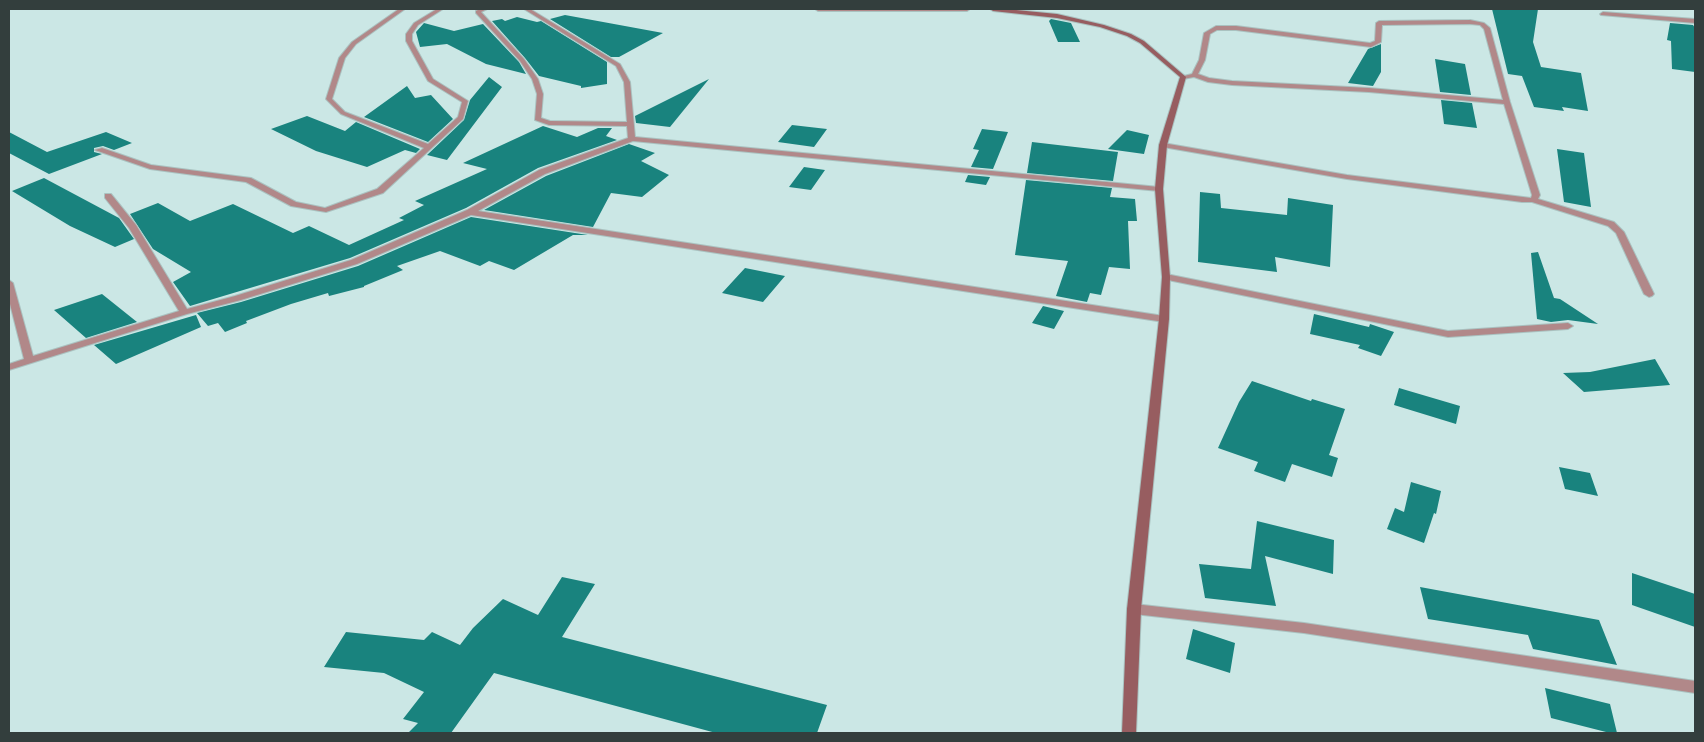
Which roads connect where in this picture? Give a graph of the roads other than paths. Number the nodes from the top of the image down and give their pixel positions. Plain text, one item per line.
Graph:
1 (402, 9) edge
2 (440, 9) edge
3 (484, 9) edge
4 (527, 9) edge
5 (818, 9) edge
6 (967, 9) edge
7 (993, 9) edge
8 (1603, 14) dead end
9 (1695, 21) edge
10 (1194, 74) junction
11 (1183, 77) junction
12 (1507, 102) junction
13 (631, 124) junction
14 (632, 139) junction
15 (1163, 145) junction
16 (428, 147) junction
17 (99, 150) dead end
18 (1159, 189) junction
19 (108, 196) dead end
20 (1533, 200) junction
21 (470, 212) junction
22 (1166, 277) junction
23 (9, 283) edge
24 (1649, 294) dead end
25 (11, 302) edge
26 (184, 312) junction
27 (1164, 319) junction
28 (1568, 326) dead end
29 (29, 361) junction
30 (9, 367) edge
31 (1134, 609) junction
32 (1695, 687) edge
33 (1129, 733) edge

1 - 16 street
2 - 16 street
3 - 13 street
4 - 13 street
5 - 6 street
7 - 11 street
8 - 9 street
10 - 11 street
10 - 12 street
10 - 12 street
11 - 15 street
12 - 20 street
13 - 14 street
14 - 18 street
14 - 21 street
15 - 18 street
15 - 20 street
16 - 17 street
18 - 22 street
19 - 26 street
20 - 24 street
21 - 26 street
21 - 27 street
22 - 27 street
22 - 28 street
23 - 25 street
25 - 29 street
26 - 29 street
27 - 31 street
29 - 30 street
31 - 32 street
31 - 33 street

